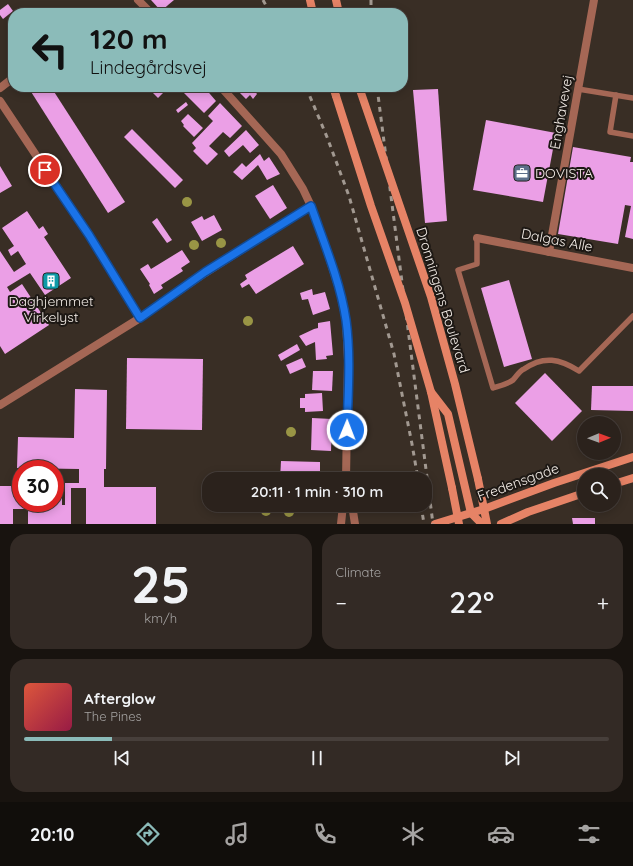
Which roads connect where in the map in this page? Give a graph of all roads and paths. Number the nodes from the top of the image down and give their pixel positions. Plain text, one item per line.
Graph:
1 (138, 0) edge
2 (594, 0) edge
3 (146, 8) edge
4 (8, 82) edge
5 (0, 88) edge
6 (578, 88) junction
7 (225, 92) edge
8 (335, 92) edge
9 (361, 92) edge
10 (616, 95) junction
11 (633, 98) edge
12 (0, 101) edge
13 (633, 136) edge
14 (311, 206) junction
15 (477, 238) joint
16 (549, 252) junction
17 (633, 268) edge
18 (633, 316) edge
19 (140, 318) junction
20 (431, 392) junction
21 (0, 405) edge
22 (633, 457) edge
23 (346, 472) edge
24 (633, 478) edge
25 (621, 482) edge
26 (577, 496) edge
27 (484, 509) junction
28 (342, 512) edge
29 (353, 512) edge
30 (528, 512) junction
31 (471, 513) junction
32 (459, 520) edge
33 (438, 523) edge
34 (341, 524) edge
35 (355, 524) edge
36 (464, 524) edge
37 (482, 524) edge
38 (487, 524) edge
39 (501, 524) edge
40 (519, 524) edge

1 - 3 street
2 - 6 street, Enghavevej
4 - 5 street
6 - 10 lane
6 - 16 street, Enghavevej
7 - 14 street
8 - 20 main road, bridge
9 - 27 main road, Dronningens Boulevard, bridge
10 - 11 lane
10 - 13 lane
12 - 19 street
14 - 19 street
14 - 23 street
15 - 16 street, Dalgas Alle
15 - 18 lane
16 - 17 street, Dalgas Alle
19 - 21 street
20 - 31 main road
20 - 32 main road, bridge
22 - 27 main road, Fredensgade
24 - 25 main road
26 - 30 main road
27 - 31 main road, Fredensgade
27 - 38 main road, Dronningens Boulevard
28 - 34 street
29 - 35 street
30 - 39 main road
30 - 40 main road
31 - 32 main road, Fredensgade
31 - 37 main road
32 - 33 main road, Fredensgade
32 - 36 main road

